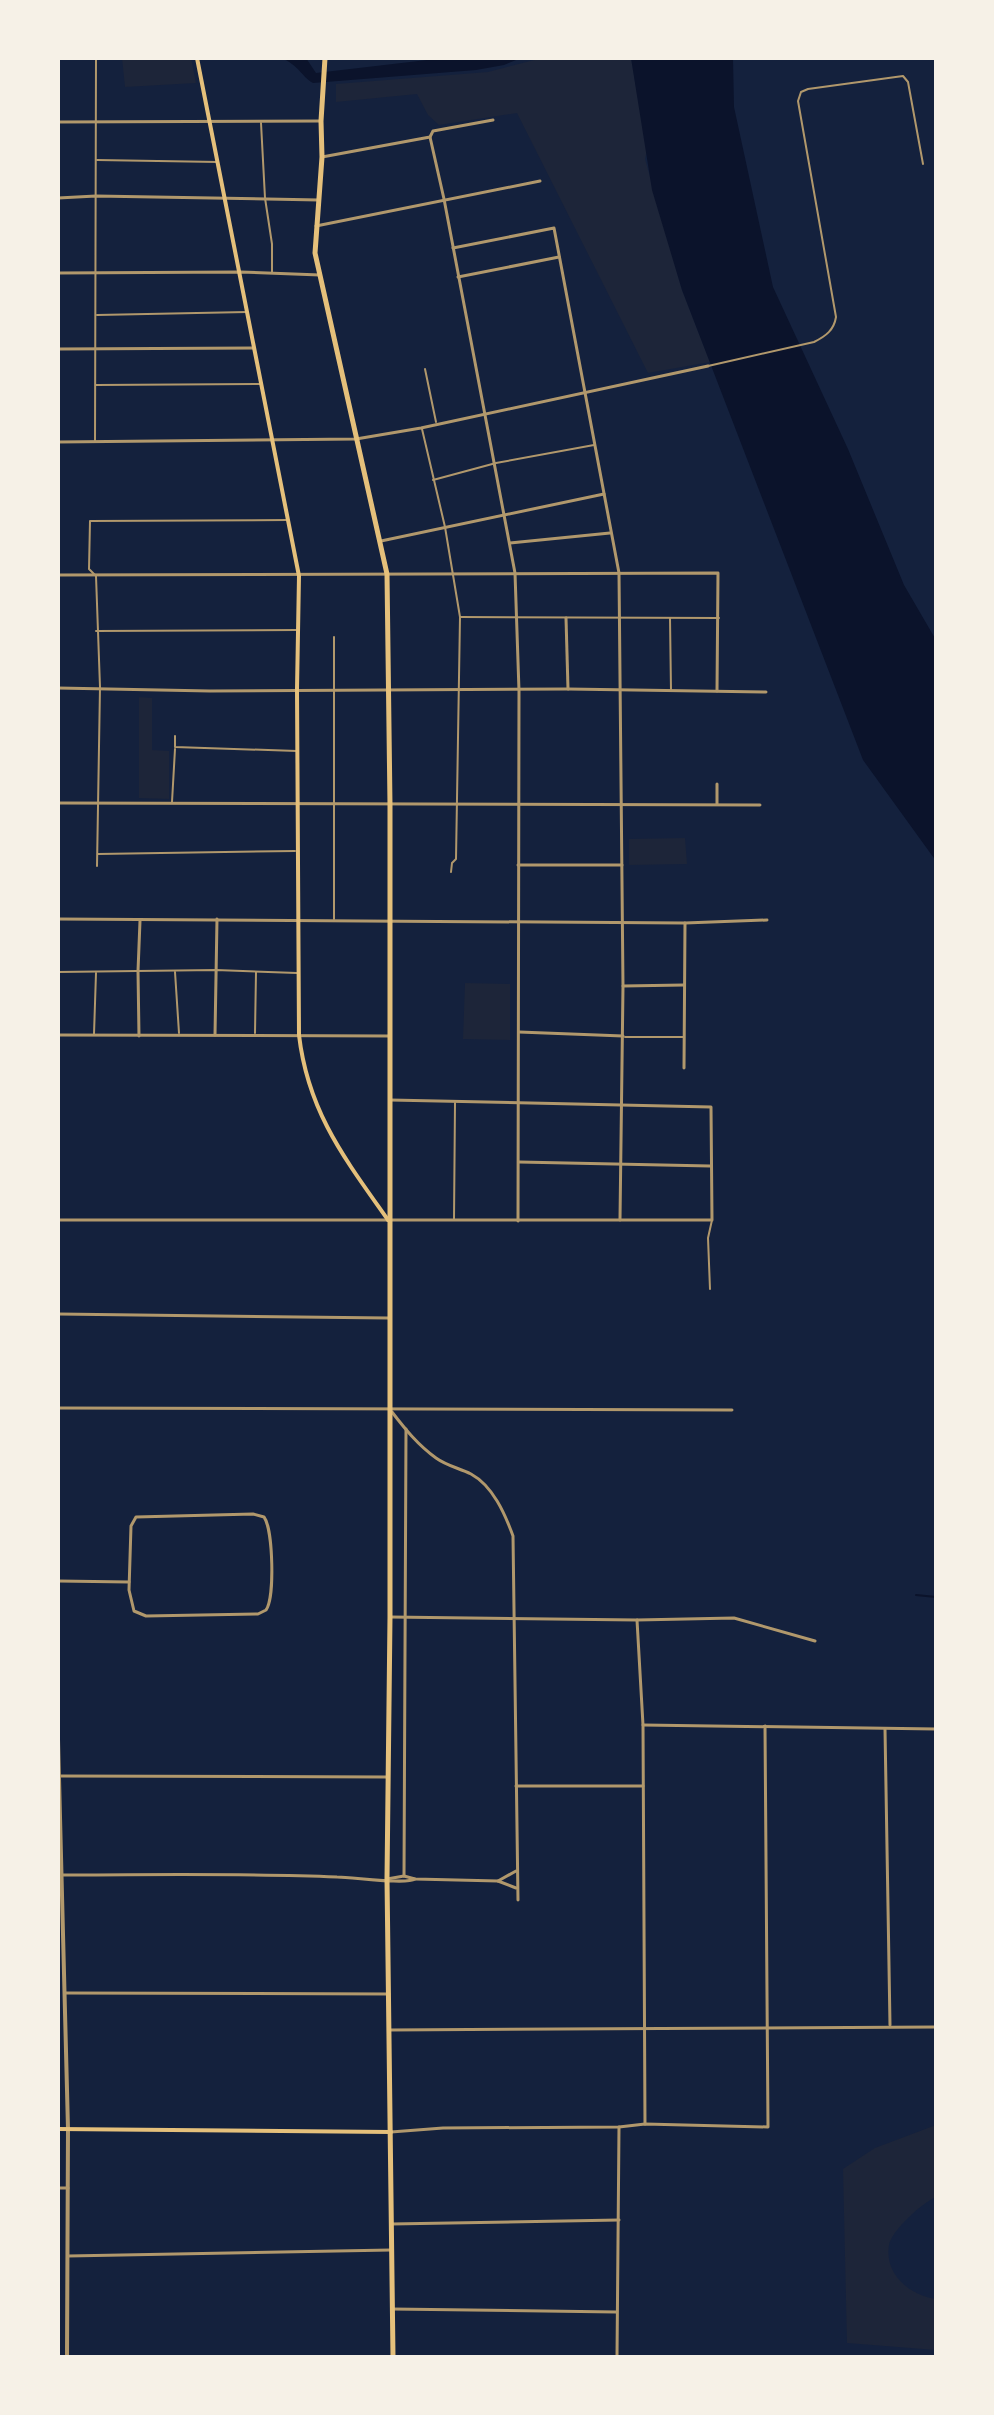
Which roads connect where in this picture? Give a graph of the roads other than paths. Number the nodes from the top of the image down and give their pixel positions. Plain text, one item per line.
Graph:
1 (96, 58) edge
2 (197, 58) edge
3 (325, 58) edge
4 (493, 120) dead end
5 (321, 121) junction
6 (58, 122) edge
7 (211, 122) junction
8 (96, 123) junction
9 (261, 123) junction
10 (430, 137) junction
11 (322, 157) junction
12 (97, 160) junction
13 (219, 162) junction
14 (923, 164) dead end
15 (540, 181) dead end
16 (96, 196) junction
17 (58, 198) edge
18 (226, 198) junction
19 (265, 198) junction
20 (444, 199) junction
21 (319, 200) junction
22 (315, 226) junction
23 (453, 248) junction
24 (559, 257) junction
25 (240, 272) junction
26 (58, 273) edge
27 (96, 273) junction
28 (272, 273) junction
29 (320, 275) junction
30 (458, 277) junction
31 (248, 312) junction
32 (96, 315) junction
33 (255, 348) junction
34 (58, 349) edge
35 (97, 349) junction
36 (708, 366) joint
37 (425, 369) dead end
38 (262, 384) junction
39 (96, 385) junction
40 (585, 394) junction
41 (486, 414) junction
42 (437, 425) junction
43 (421, 428) junction
44 (356, 439) junction
45 (274, 441) junction
46 (58, 442) edge
47 (95, 442) junction
48 (596, 444) junction
49 (496, 463) junction
50 (433, 480) junction
51 (604, 494) junction
52 (505, 514) junction
53 (289, 520) junction
54 (445, 527) junction
55 (611, 533) junction
56 (380, 541) junction
57 (510, 543) junction
58 (454, 573) junction
59 (515, 573) junction
60 (619, 573) junction
61 (387, 574) junction
62 (58, 575) edge
63 (96, 576) junction
64 (299, 576) junction
65 (460, 617) junction
66 (670, 617) junction
67 (516, 618) junction
68 (566, 618) junction
69 (621, 618) junction
70 (719, 618) junction
71 (298, 630) junction
72 (96, 631) junction
73 (334, 637) dead end
74 (100, 687) junction
75 (58, 688) edge
76 (297, 689) junction
77 (568, 689) junction
78 (336, 690) junction
79 (389, 690) junction
80 (458, 691) junction
81 (519, 691) junction
82 (621, 691) junction
83 (671, 691) junction
84 (717, 691) junction
85 (766, 692) dead end
86 (175, 736) dead end
87 (175, 747) junction
88 (298, 751) junction
89 (717, 784) dead end
90 (58, 803) edge
91 (98, 803) junction
92 (172, 803) junction
93 (517, 804) junction
94 (622, 804) junction
95 (717, 804) junction
96 (298, 805) junction
97 (335, 805) junction
98 (390, 805) junction
99 (458, 805) junction
100 (760, 805) dead end
101 (297, 851) junction
102 (97, 854) junction
103 (517, 865) junction
104 (622, 865) junction
105 (97, 866) dead end
106 (451, 872) dead end
107 (58, 919) edge
108 (217, 919) junction
109 (334, 919) junction
110 (767, 920) dead end
111 (140, 921) junction
112 (623, 921) junction
113 (298, 922) junction
114 (390, 922) junction
115 (517, 922) junction
116 (685, 923) junction
117 (175, 970) junction
118 (216, 970) junction
119 (256, 970) junction
120 (138, 971) junction
121 (58, 972) edge
122 (96, 972) junction
123 (299, 973) junction
124 (684, 985) junction
125 (623, 986) junction
126 (519, 1032) junction
127 (58, 1035) edge
128 (299, 1035) junction
129 (94, 1036) junction
130 (139, 1036) junction
131 (179, 1036) junction
132 (215, 1036) junction
133 (255, 1036) junction
134 (390, 1036) junction
135 (623, 1036) junction
136 (684, 1037) junction
137 (684, 1068) dead end
138 (390, 1100) junction
139 (455, 1102) junction
140 (518, 1103) junction
141 (620, 1105) junction
142 (519, 1162) junction
143 (622, 1164) junction
144 (710, 1166) junction
145 (454, 1219) junction
146 (58, 1220) edge
147 (388, 1220) junction
148 (620, 1220) junction
149 (712, 1220) junction
150 (518, 1221) junction
151 (710, 1289) dead end
152 (58, 1314) edge
153 (388, 1318) junction
154 (58, 1408) edge
155 (390, 1409) junction
156 (732, 1410) dead end
157 (406, 1429) junction
158 (58, 1581) edge
159 (129, 1582) junction
160 (407, 1616) junction
161 (390, 1617) junction
162 (515, 1618) junction
163 (637, 1620) junction
164 (815, 1641) dead end
165 (643, 1725) junction
166 (765, 1726) junction
167 (885, 1729) junction
168 (936, 1729) edge
169 (58, 1739) edge
170 (58, 1776) edge
171 (387, 1777) junction
172 (516, 1786) junction
173 (643, 1786) junction
174 (516, 1870) junction
175 (59, 1875) edge
176 (404, 1876) junction
177 (387, 1879) junction
178 (415, 1879) junction
179 (498, 1881) junction
180 (516, 1888) junction
181 (518, 1900) dead end
182 (64, 1993) junction
183 (389, 1994) junction
184 (890, 2026) junction
185 (645, 2027) junction
186 (936, 2027) edge
187 (769, 2028) junction
188 (389, 2030) junction
189 (645, 2124) junction
190 (619, 2127) junction
191 (58, 2129) edge
192 (68, 2129) junction
193 (391, 2132) junction
194 (58, 2188) edge
195 (68, 2188) junction
196 (620, 2220) junction
197 (391, 2224) junction
198 (391, 2250) junction
199 (68, 2256) junction
200 (392, 2309) junction
201 (616, 2312) junction
202 (67, 2357) edge
203 (393, 2357) edge
204 (617, 2357) edge

1 - 8 lane
2 - 7 main road
3 - 5 main road
4 - 10 street
5 - 9 street
5 - 11 main road
6 - 8 street
7 - 8 street
7 - 9 street
7 - 13 main road
8 - 12 lane
9 - 19 lane
10 - 11 street
10 - 20 street
11 - 21 main road
12 - 13 lane
12 - 16 lane
13 - 18 main road
14 - 36 lane
15 - 20 street
16 - 17 street
16 - 18 street
16 - 27 lane
18 - 19 street
18 - 25 main road
19 - 21 street
19 - 28 lane
20 - 22 street
20 - 23 street
21 - 22 main road
22 - 29 main road
23 - 24 street
23 - 30 street
24 - 30 street
24 - 40 street
25 - 27 street
25 - 28 street
25 - 31 main road
26 - 27 street
27 - 32 lane
28 - 29 street
29 - 44 main road
30 - 41 street
31 - 32 lane
31 - 33 main road
32 - 35 lane
33 - 35 street
33 - 38 main road
34 - 35 street
35 - 39 lane
36 - 40 street
37 - 42 lane
38 - 39 lane
38 - 45 main road
39 - 47 lane
40 - 41 street
40 - 48 street
41 - 42 street
41 - 49 street
42 - 43 street
43 - 44 street
43 - 50 lane
44 - 45 street
44 - 56 main road
45 - 47 street
45 - 53 main road
46 - 47 street
48 - 49 lane
48 - 51 street
49 - 50 lane
49 - 52 street
50 - 54 lane
51 - 52 street
51 - 55 street
52 - 54 street
52 - 57 street
53 - 63 lane
53 - 64 main road
54 - 56 street
54 - 58 lane
55 - 57 street
55 - 60 street
56 - 61 main road
57 - 59 street
58 - 59 street
58 - 61 street
58 - 65 lane
59 - 60 street
59 - 67 street
60 - 69 street
60 - 70 street
61 - 64 street
61 - 79 main road
62 - 63 street
63 - 64 street
63 - 72 lane
64 - 71 main road
65 - 67 lane
65 - 80 lane
66 - 69 lane
66 - 70 lane
66 - 83 lane
67 - 68 lane
67 - 81 street
68 - 69 lane
68 - 77 street
69 - 82 street
70 - 84 street
71 - 72 lane
71 - 76 main road
72 - 74 lane
73 - 78 lane
74 - 75 street
74 - 76 street
74 - 91 lane
76 - 78 street
76 - 88 main road
77 - 81 street
77 - 82 street
78 - 79 street
78 - 97 lane
79 - 80 street
79 - 98 main road
80 - 81 street
80 - 99 lane
81 - 93 street
82 - 83 street
82 - 94 street
83 - 84 street
84 - 85 street
86 - 87 lane
87 - 88 lane
87 - 92 lane
88 - 96 main road
89 - 95 street
90 - 91 street
91 - 92 street
91 - 102 lane
92 - 96 street
93 - 94 street
93 - 99 street
93 - 103 street
94 - 95 street
94 - 104 street
95 - 100 street
96 - 97 street
96 - 101 main road
97 - 98 street
97 - 109 lane
98 - 99 street
98 - 114 main road
99 - 106 lane
101 - 102 lane
101 - 113 main road
102 - 105 lane
103 - 104 street
103 - 115 street
104 - 112 street
107 - 111 street
108 - 111 street
108 - 113 street
108 - 118 street
109 - 113 street
109 - 114 street
110 - 116 street
111 - 120 street
112 - 115 street
112 - 116 street
112 - 125 street
113 - 123 main road
114 - 115 street
114 - 134 main road
115 - 126 street
116 - 124 street
117 - 118 lane
117 - 120 lane
117 - 131 lane
118 - 119 lane
118 - 132 street
119 - 123 lane
119 - 133 lane
120 - 122 lane
120 - 130 street
121 - 122 lane
122 - 129 lane
123 - 128 main road
124 - 125 street
124 - 136 street
125 - 135 street
126 - 135 street
126 - 140 street
127 - 129 street
128 - 133 street
128 - 134 street
128 - 147 main road
129 - 130 street
130 - 131 street
131 - 132 street
132 - 133 street
134 - 138 main road
135 - 136 lane
135 - 141 street
136 - 137 street
138 - 139 street
138 - 147 main road
139 - 140 street
139 - 145 lane
140 - 141 street
140 - 142 street
141 - 143 street
141 - 144 street
142 - 143 street
142 - 150 street
143 - 144 street
143 - 148 street
144 - 149 street
145 - 147 street
145 - 150 street
146 - 147 street
147 - 153 main road
148 - 149 street
148 - 150 street
149 - 151 lane
152 - 153 street
153 - 155 main road
154 - 155 street
155 - 156 street
155 - 157 street
155 - 161 main road
157 - 160 street
157 - 162 street
158 - 159 street
159 - 159 street
160 - 161 street
160 - 162 street
160 - 176 street
161 - 171 main road
162 - 163 street
162 - 172 street
163 - 164 street
163 - 165 street
165 - 166 street
165 - 173 street
166 - 167 street
166 - 187 street
167 - 168 street
167 - 184 street
169 - 170 street
170 - 171 street
170 - 175 street
171 - 177 main road
172 - 173 street
172 - 174 street
173 - 185 street
174 - 179 street
174 - 180 street
175 - 177 street
175 - 182 street
176 - 177 street
176 - 178 street
177 - 178 street
177 - 183 main road
178 - 179 street
179 - 180 street
180 - 181 street
182 - 183 street
182 - 192 street
183 - 188 main road
184 - 186 street
184 - 187 street
185 - 187 street
185 - 188 street
185 - 189 street
187 - 189 street
188 - 193 main road
189 - 190 street
190 - 193 street
190 - 196 street
191 - 192 main road
192 - 193 main road
192 - 195 street
193 - 197 main road
194 - 195 street
195 - 199 street
196 - 197 street
196 - 201 street
197 - 198 main road
198 - 199 street
198 - 200 main road
199 - 202 street
200 - 201 street
200 - 203 main road
201 - 204 street

